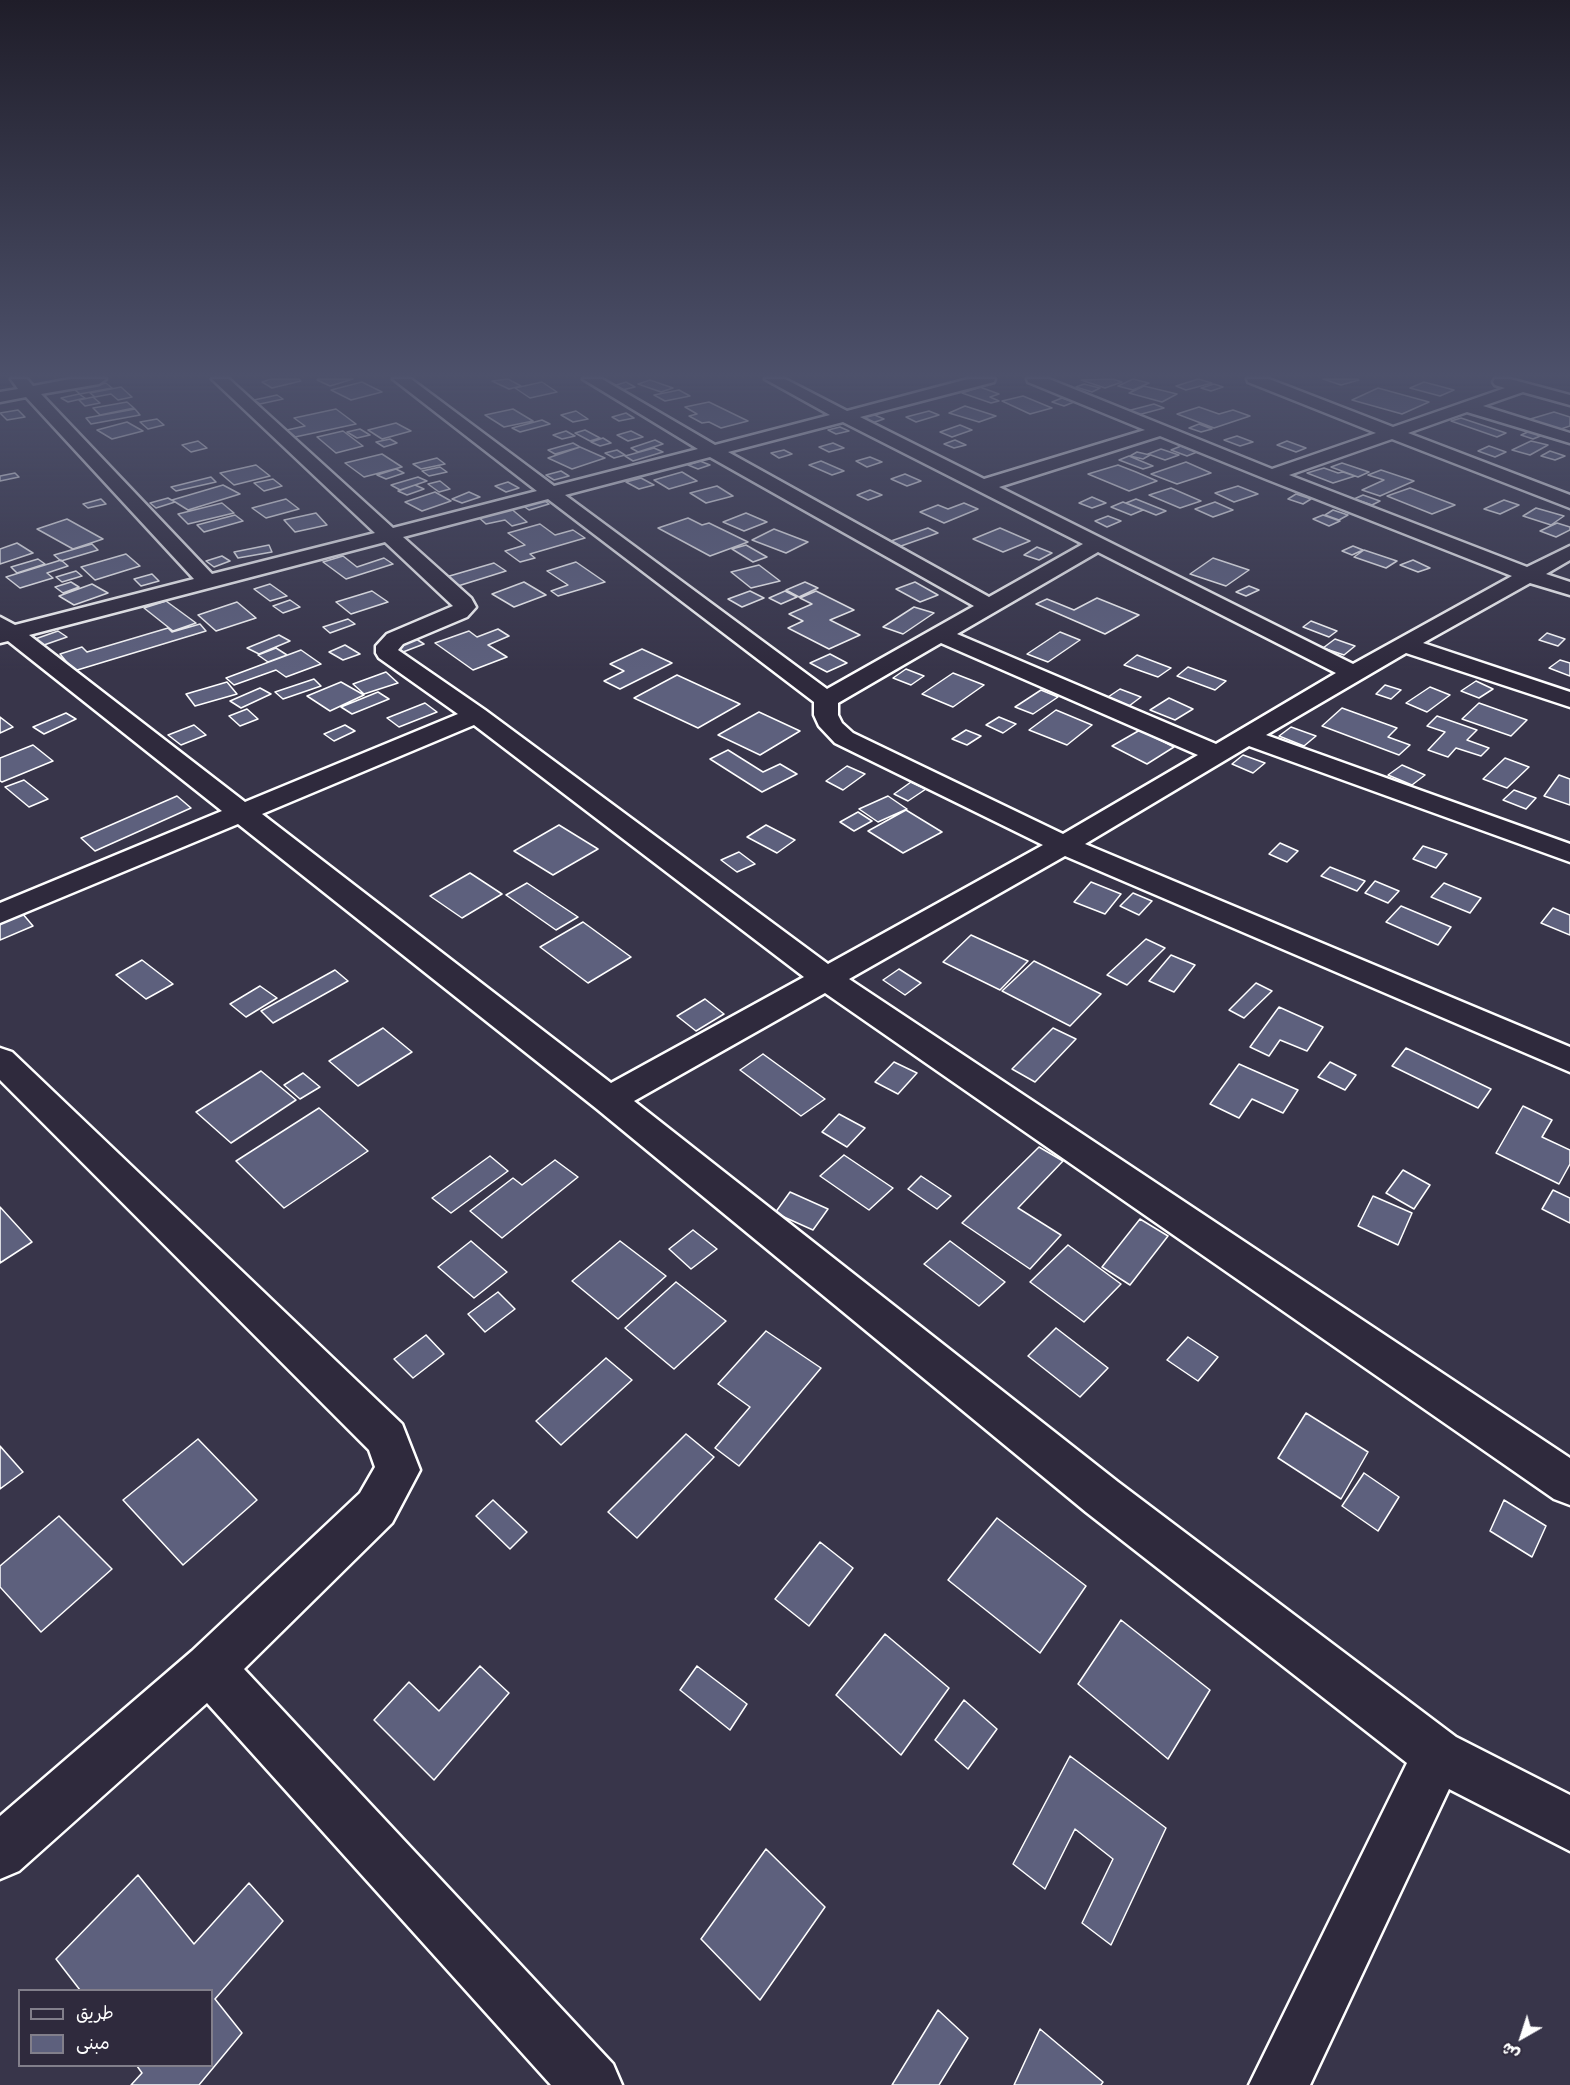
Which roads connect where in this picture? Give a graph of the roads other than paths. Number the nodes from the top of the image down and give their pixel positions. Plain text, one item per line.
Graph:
1 (109, 476) edge
2 (323, 476) edge
3 (530, 476) edge
4 (616, 476) edge
5 (758, 476) edge
6 (967, 476) edge
7 (1013, 476) edge
8 (1275, 476) edge
9 (1503, 476) edge
10 (985, 485) junction
11 (552, 493) junction
12 (1570, 502) edge
13 (387, 535) junction
14 (1098, 544) junction
15 (1570, 552) edge
16 (1528, 575) junction
17 (208, 582) junction
18 (1570, 589) edge
19 (989, 606) junction
20 (4, 631) edge
21 (940, 635) junction
22 (1405, 645) junction
23 (1353, 673) junction
24 (826, 700) junction
25 (1570, 700) edge
26 (476, 715) junction
27 (1248, 737) junction
28 (1218, 754) junction
29 (244, 813) junction
30 (1064, 845) junction
31 (1570, 854) edge
32 (0, 914) edge
33 (826, 978) junction
34 (0, 1060) edge
35 (1570, 1060) edge
36 (609, 1100) junction
37 (1570, 1484) edge
38 (209, 1668) junction
39 (1438, 1755) junction
40 (1570, 1824) edge
41 (0, 1852) edge
42 (592, 2085) edge
43 (1279, 2085) edge

1 - 17 street
2 - 13 street
3 - 11 street
4 - 11 street
5 - 19 street
6 - 10 street
7 - 10 street
8 - 16 street
9 - 12 street
10 - 14 street
11 - 13 street
11 - 24 street
13 - 17 street
13 - 26 street
14 - 19 street
14 - 23 street
15 - 16 street
16 - 18 street
16 - 22 street
17 - 20 street
19 - 21 street
20 - 29 street
21 - 24 street
21 - 28 street
22 - 23 street
22 - 25 street
23 - 27 street
24 - 30 street
26 - 29 street
26 - 33 street
27 - 28 street
27 - 31 street
28 - 30 street
29 - 32 street
29 - 36 street
30 - 33 street
30 - 35 street
33 - 36 street
33 - 37 street
34 - 38 street
36 - 39 street
38 - 41 street
38 - 42 street
39 - 40 street
39 - 43 street

